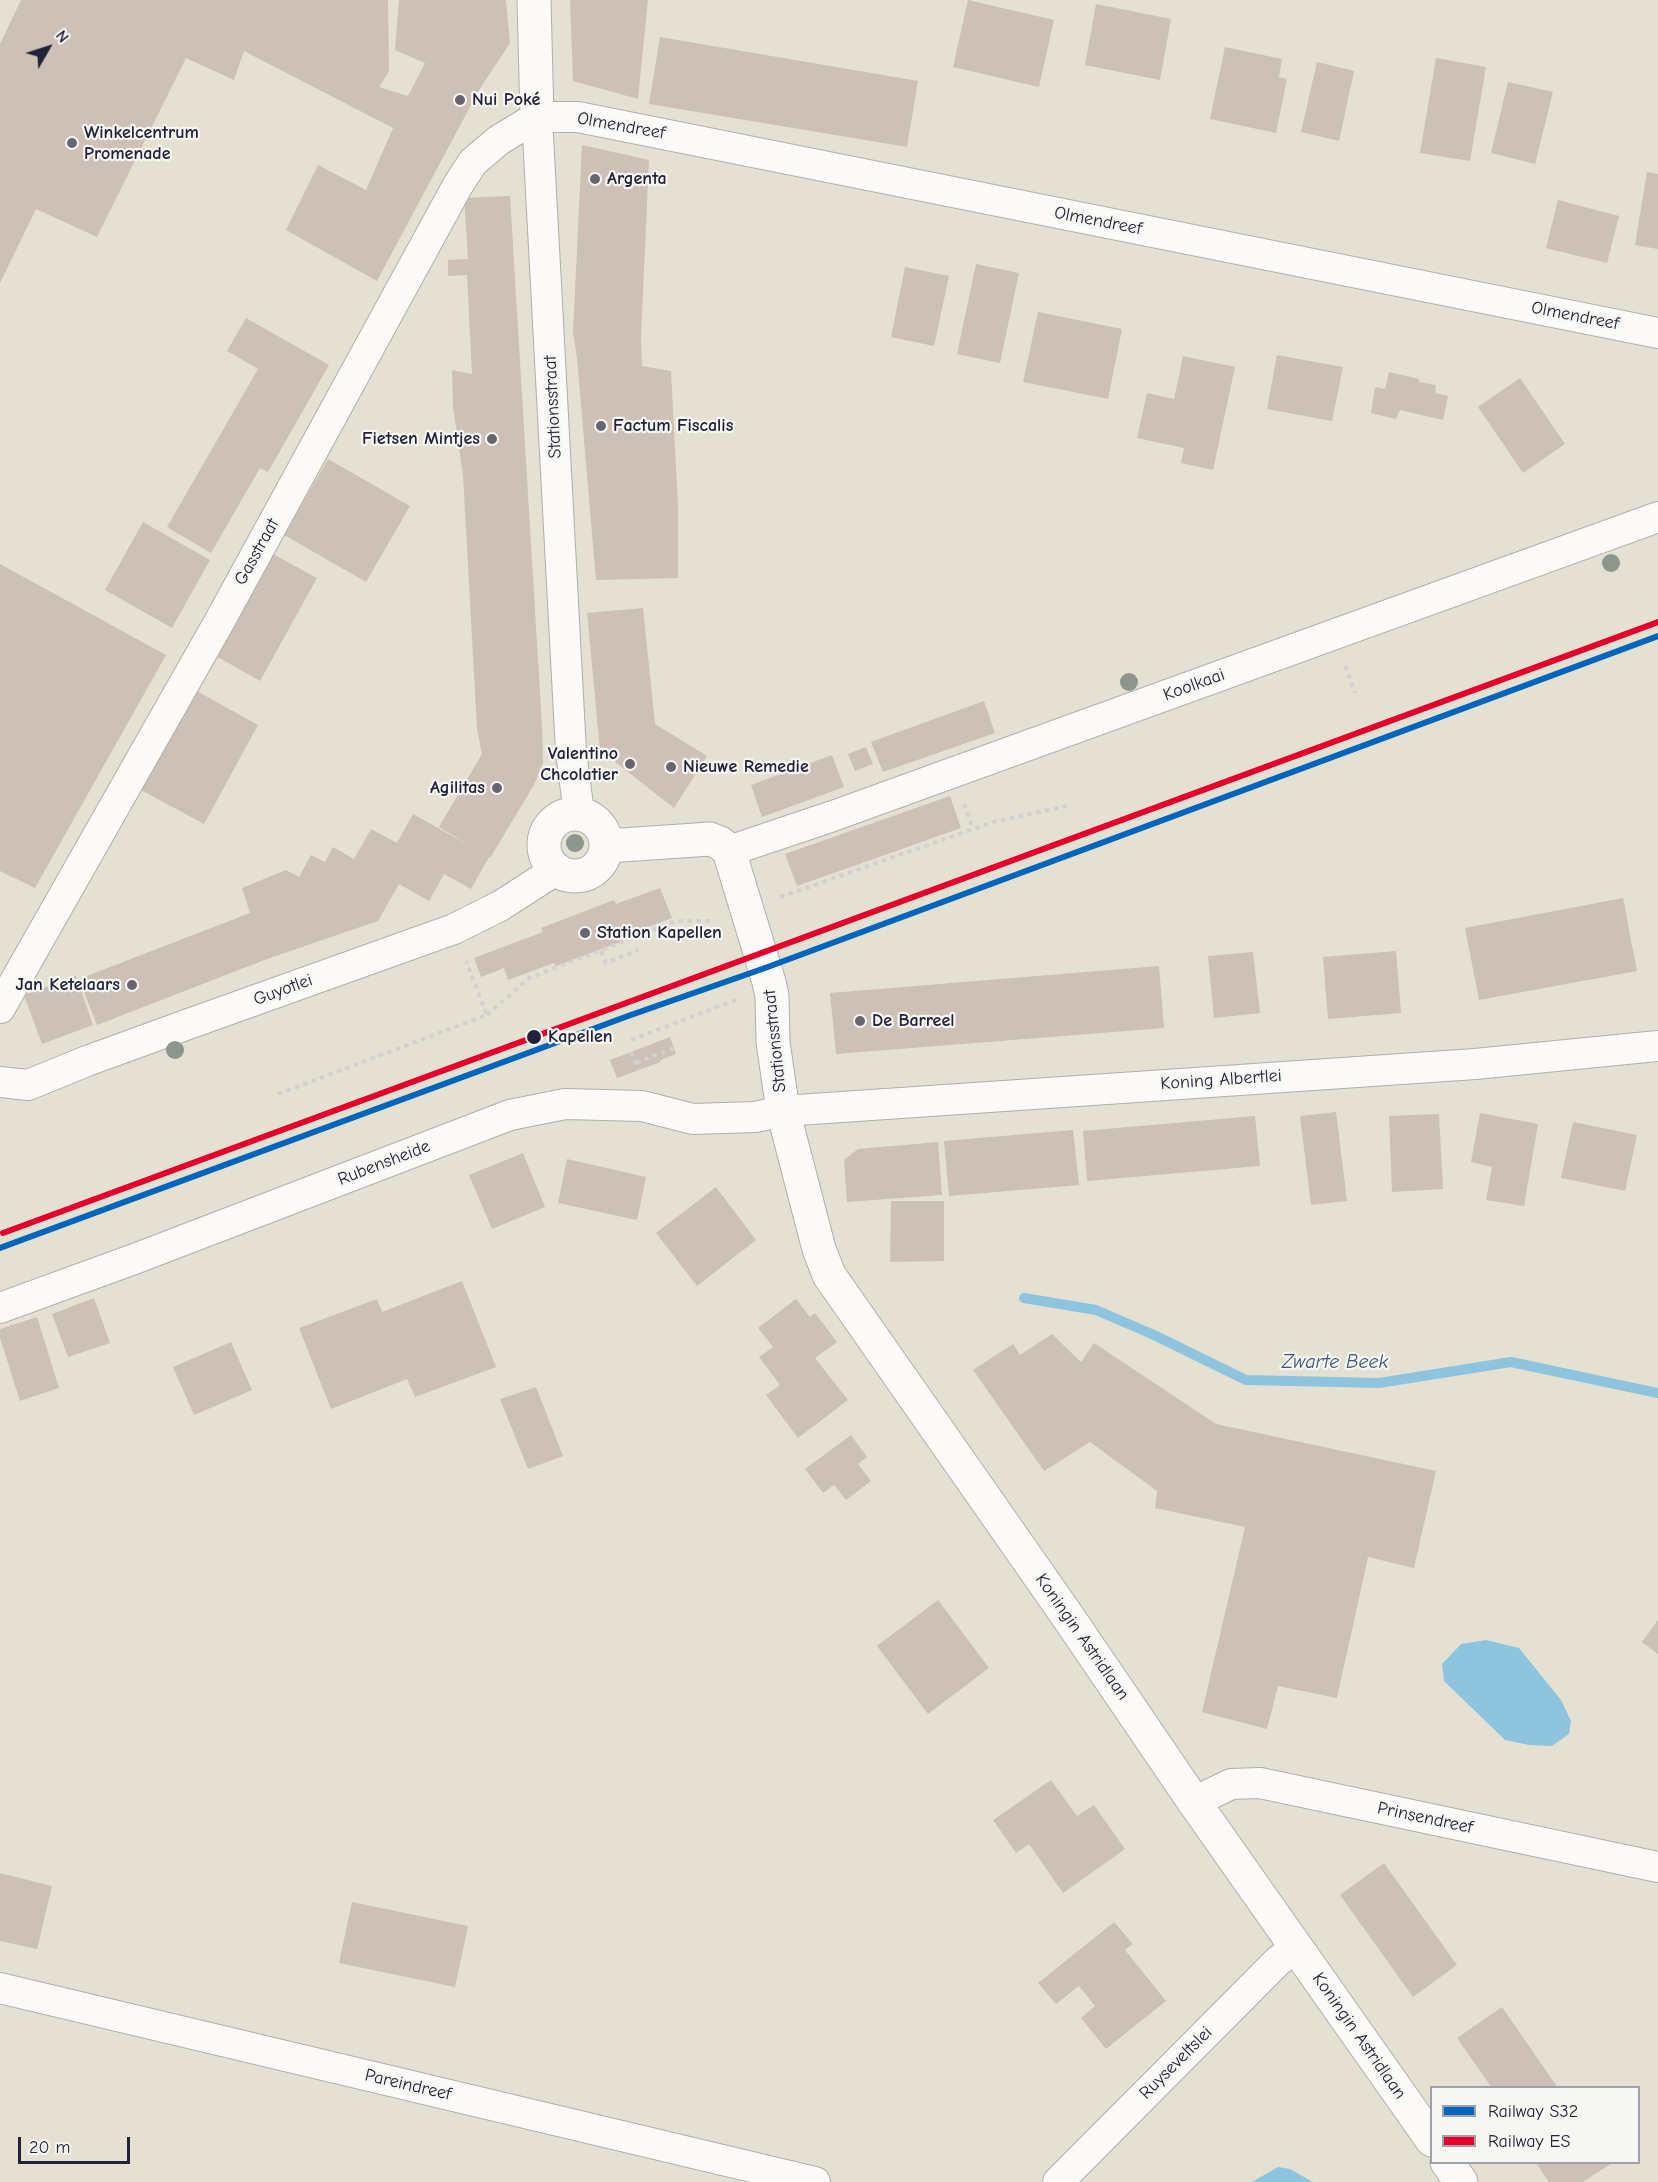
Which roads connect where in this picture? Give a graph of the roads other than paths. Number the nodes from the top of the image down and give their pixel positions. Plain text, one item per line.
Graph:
1 (534, 0) edge
2 (537, 117) junction
3 (1658, 333) edge
4 (1658, 517) edge
5 (579, 813) junction
6 (607, 846) junction
7 (729, 851) junction
8 (556, 870) junction
9 (0, 1008) edge
10 (1658, 1046) edge
11 (0, 1082) edge
12 (783, 1111) junction
13 (0, 1308) edge
14 (1194, 1802) junction
15 (1658, 1867) edge
16 (1298, 1947) junction
17 (0, 1988) edge
18 (1430, 2139) edge
19 (1448, 2164) edge
20 (815, 2182) edge
21 (1058, 2182) edge
22 (1461, 2182) edge

1 - 2 street, Stationsstraat
2 - 3 street, Olmendreef
2 - 5 street, Stationsstraat
2 - 9 street, Gasstraat
4 - 7 street, Koolkaai
5 - 6 street
5 - 8 street
6 - 7 street
6 - 8 street
7 - 12 street, Stationsstraat
8 - 11 street, Guyotlei
10 - 12 street, Koning Albertlei
12 - 13 street, Rubensheide
12 - 14 street, Koningin Astridlaan
14 - 15 street, Prinsendreef
14 - 16 street, Koningin Astridlaan
16 - 18 street, Koningin Astridlaan
16 - 21 street, Ruyseveltslei
17 - 20 street, Pareindreef
19 - 22 street

